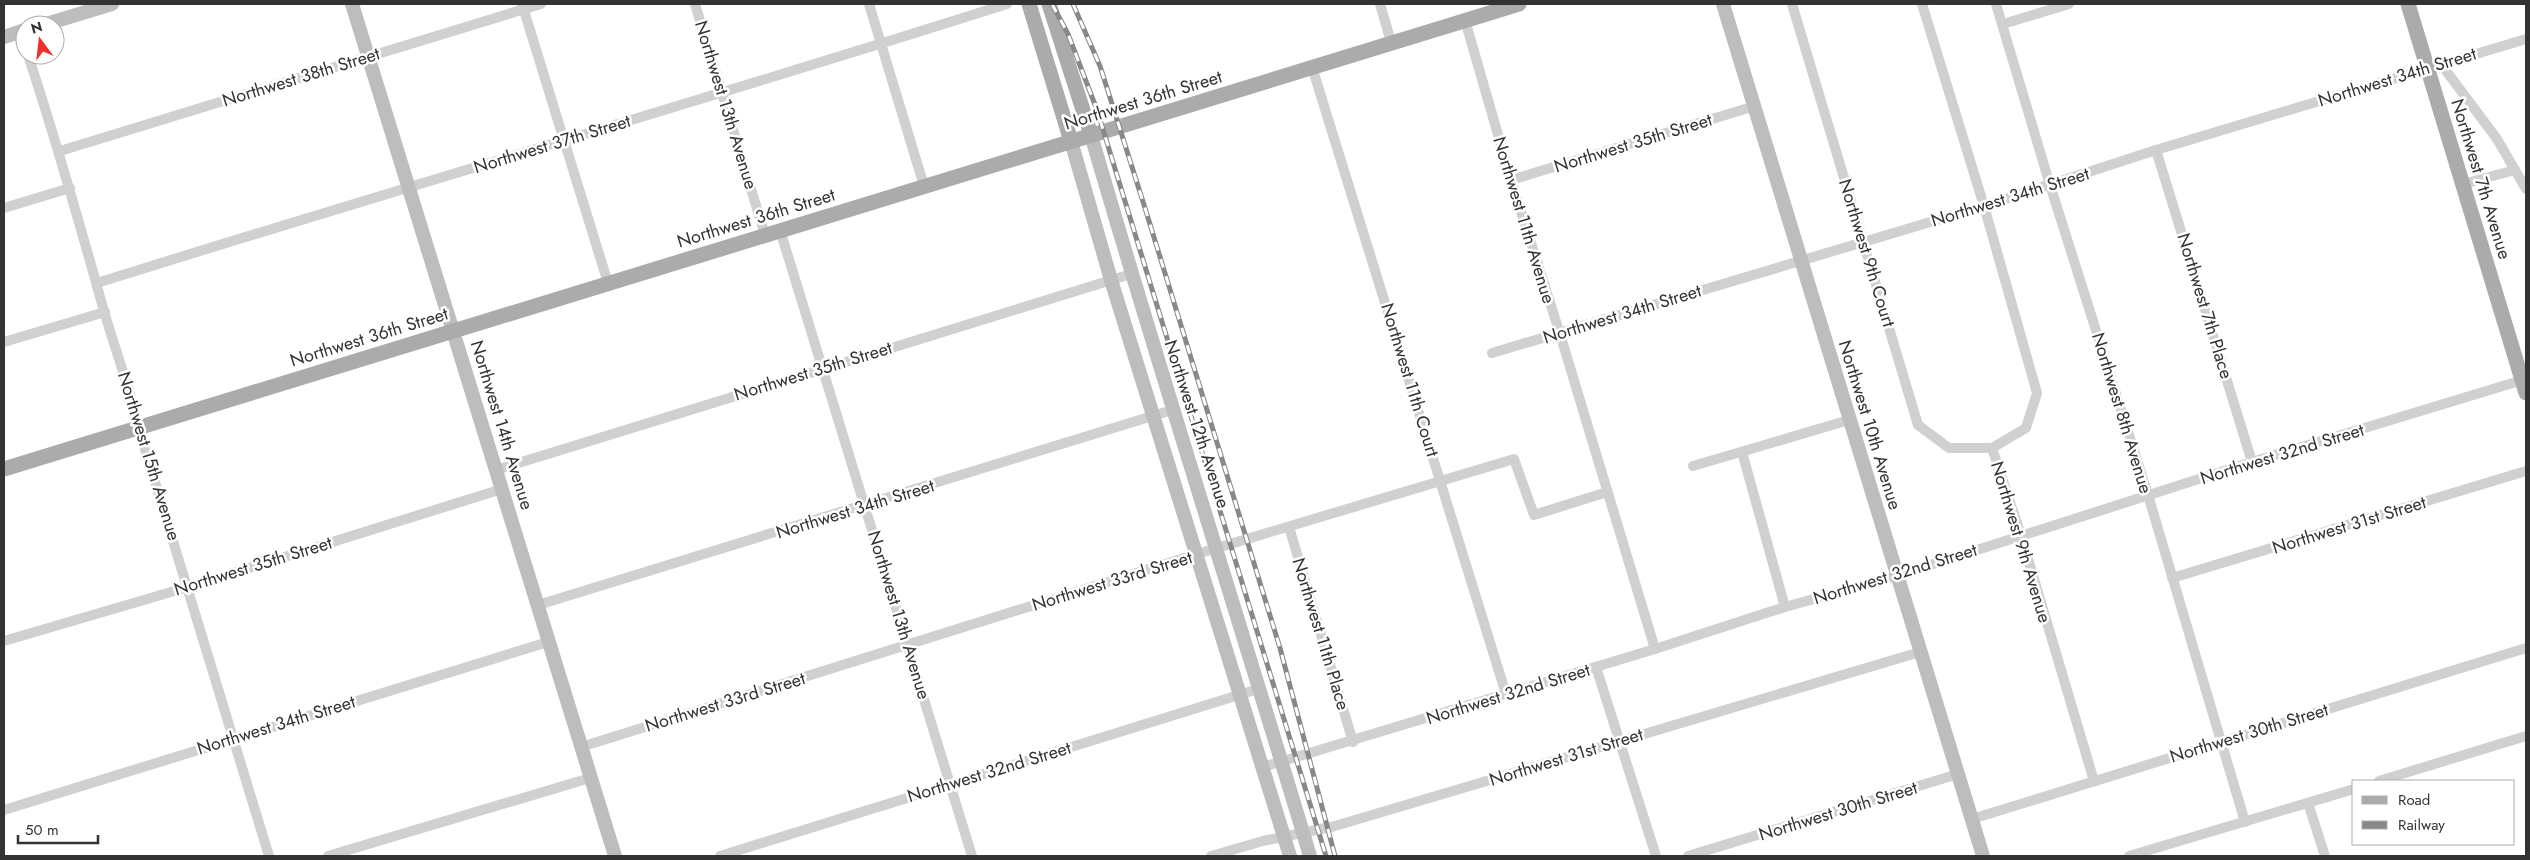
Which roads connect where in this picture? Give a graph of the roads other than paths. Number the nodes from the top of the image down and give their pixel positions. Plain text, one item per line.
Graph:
1 (112, 4) edge
2 (352, 4) edge
3 (541, 4) edge
4 (696, 4) edge
5 (869, 4) edge
6 (1008, 4) edge
7 (1029, 4) edge
8 (1049, 4) edge
9 (1380, 4) edge
10 (1519, 4) edge
11 (1723, 4) edge
12 (1792, 4) edge
13 (1922, 4) edge
14 (1996, 4) edge
15 (2070, 4) edge
16 (2408, 4) edge
17 (522, 6) edge
18 (65, 18) edge
19 (1465, 20) junction
20 (2002, 24) junction
21 (2526, 39) edge
22 (1391, 42) junction
23 (881, 44) junction
24 (368, 57) junction
25 (31, 65) edge
26 (2434, 66) junction
27 (1312, 67) junction
28 (722, 93) junction
29 (1755, 106) junction
30 (1091, 135) junction
31 (565, 140) junction
32 (1072, 141) junction
33 (2156, 150) junction
34 (60, 151) junction
35 (2515, 170) junction
36 (1511, 180) junction
37 (2463, 184) junction
38 (2050, 185) junction
39 (924, 186) junction
40 (408, 187) junction
41 (70, 188) junction
42 (2526, 189) edge
43 (1984, 206) junction
44 (4, 208) edge
45 (780, 230) junction
46 (765, 235) junction
47 (1864, 241) junction
48 (1800, 260) junction
49 (1131, 274) junction
50 (1111, 280) junction
51 (97, 283) junction
52 (608, 283) junction
53 (105, 312) junction
54 (453, 331) junction
55 (1560, 334) junction
56 (4, 342) edge
57 (1492, 353) dead end
58 (823, 368) junction
59 (2525, 384) edge
60 (1172, 410) junction
61 (1154, 416) junction
62 (1849, 420) junction
63 (139, 427) junction
64 (1992, 448) junction
65 (1742, 452) junction
66 (2252, 462) junction
67 (1694, 466) dead end
68 (4, 469) edge
69 (496, 470) junction
70 (2526, 470) edge
71 (1441, 479) junction
72 (502, 488) junction
73 (1607, 492) junction
74 (2148, 495) junction
75 (866, 506) junction
76 (1289, 527) junction
77 (2021, 534) junction
78 (1217, 548) junction
79 (1196, 554) junction
80 (1896, 576) junction
81 (2172, 578) junction
82 (188, 587) junction
83 (538, 605) junction
84 (1785, 607) junction
85 (4, 641) edge
86 (548, 642) junction
87 (907, 644) junction
88 (2526, 648) edge
89 (1655, 649) junction
90 (1920, 652) junction
91 (1596, 667) junction
92 (1258, 689) junction
93 (1240, 694) junction
94 (1506, 694) junction
95 (2526, 736) edge
96 (233, 738) junction
97 (1618, 741) junction
98 (1353, 742) junction
99 (2220, 742) junction
100 (581, 747) junction
101 (1281, 762) junction
102 (1263, 767) junction
103 (1958, 774) junction
104 (590, 778) junction
105 (2382, 780) edge
106 (2094, 781) junction
107 (950, 784) junction
108 (2352, 790) edge
109 (2308, 803) junction
110 (4, 810) edge
111 (1972, 819) junction
112 (2245, 822) junction
113 (1303, 833) junction
114 (1284, 836) junction
115 (269, 856) edge
116 (328, 856) edge
117 (615, 856) edge
118 (720, 856) edge
119 (972, 856) edge
120 (1211, 856) edge
121 (1290, 856) edge
122 (1310, 856) edge
123 (1656, 856) edge
124 (1688, 856) edge
125 (1983, 856) edge
126 (2129, 856) edge
127 (2325, 856) edge

1 - 18 street
2 - 24 street, Northwest 14th Avenue
3 - 17 street, Northwest 38th Street
4 - 28 street, Northwest 13th Avenue
5 - 23 street
6 - 23 street, Northwest 37th Street
7 - 32 main road
8 - 30 main road, Northwest 12th Avenue
9 - 22 street
10 - 19 main road, Northwest 36th Street
11 - 29 street, Northwest 10th Avenue
12 - 47 street, Northwest 9th Court
13 - 43 street, Northwest 9th Avenue
14 - 20 street, Northwest 8th Avenue
15 - 20 street
16 - 26 main road, Northwest 7th Avenue
17 - 24 street, Northwest 38th Street
17 - 31 street
19 - 22 main road, Northwest 36th Street
19 - 36 street, Northwest 11th Avenue
20 - 38 street, Northwest 8th Avenue
21 - 26 street, Northwest 34th Street
22 - 27 main road, Northwest 36th Street
23 - 28 street, Northwest 37th Street
23 - 39 street
24 - 34 street, Northwest 38th Street
24 - 40 street, Northwest 14th Avenue
25 - 34 street, Northwest 15th Avenue
26 - 33 street, Northwest 34th Street
26 - 35 street
26 - 37 main road, Northwest 7th Avenue
27 - 30 main road, Northwest 36th Street
27 - 71 street, Northwest 11th Court
28 - 31 street, Northwest 37th Street
28 - 46 street, Northwest 13th Avenue
29 - 36 street, Northwest 35th Street
29 - 48 street, Northwest 10th Avenue
30 - 32 main road, Northwest 36th Street
30 - 49 street, Northwest 12th Avenue
31 - 40 street, Northwest 37th Street
31 - 52 street
32 - 39 main road, Northwest 36th Street
32 - 50 street
33 - 38 street, Northwest 34th Street
33 - 66 street, Northwest 7th Place
34 - 41 street, Northwest 15th Avenue
35 - 37 street
35 - 42 street
36 - 55 street, Northwest 11th Avenue
37 - 59 main road, Northwest 7th Avenue
38 - 43 street, Northwest 34th Street
38 - 74 street, Northwest 8th Avenue
39 - 45 main road, Northwest 36th Street
40 - 51 street, Northwest 37th Street
40 - 54 street, Northwest 14th Avenue
41 - 44 street
41 - 51 street, Northwest 15th Avenue
43 - 47 street, Northwest 34th Street
43 - 64 street, Northwest 9th Avenue
45 - 46 main road, Northwest 36th Street
45 - 58 street, Northwest 13th Avenue
46 - 52 main road, Northwest 36th Street
47 - 48 street, Northwest 34th Street
47 - 64 street, Northwest 9th Court
48 - 55 street, Northwest 34th Street
48 - 62 street, Northwest 10th Avenue
49 - 50 street, Northwest 35th Street
49 - 60 street, Northwest 12th Avenue
50 - 58 street, Northwest 35th Street
50 - 61 street
51 - 53 street, Northwest 15th Avenue
52 - 54 main road, Northwest 36th Street
53 - 56 street
53 - 63 street, Northwest 15th Avenue
54 - 63 main road, Northwest 36th Street
54 - 69 street, Northwest 14th Avenue
55 - 57 street, Northwest 34th Street
55 - 73 street, Northwest 11th Avenue
58 - 69 street, Northwest 35th Street
58 - 75 street, Northwest 13th Avenue
59 - 66 street, Northwest 32nd Street
60 - 61 street, Northwest 34th Street
60 - 78 street, Northwest 12th Avenue
61 - 75 street, Northwest 34th Street
61 - 79 street
62 - 65 street
62 - 80 street, Northwest 10th Avenue
63 - 68 main road, Northwest 36th Street
63 - 82 street, Northwest 15th Avenue
64 - 77 street, Northwest 9th Avenue
65 - 67 street
65 - 84 street
66 - 74 street, Northwest 32nd Street
69 - 72 street, Northwest 14th Avenue
70 - 81 street, Northwest 31st Street
71 - 73 street, Northwest 33rd Street
71 - 76 street, Northwest 33rd Street
71 - 94 street, Northwest 11th Court
72 - 82 street, Northwest 35th Street
72 - 83 street, Northwest 14th Avenue
73 - 89 street, Northwest 11th Avenue
74 - 77 street, Northwest 32nd Street
74 - 81 street, Northwest 8th Avenue
75 - 83 street, Northwest 34th Street
75 - 87 street, Northwest 13th Avenue
76 - 78 street, Northwest 33rd Street
76 - 98 street, Northwest 11th Place
77 - 80 street, Northwest 32nd Street
77 - 106 street, Northwest 9th Avenue
78 - 79 street, Northwest 33rd Street
78 - 92 street, Northwest 12th Avenue
79 - 87 street, Northwest 33rd Street
79 - 93 street
80 - 84 street, Northwest 32nd Street
80 - 90 street, Northwest 10th Avenue
81 - 99 street, Northwest 8th Avenue
82 - 85 street, Northwest 35th Street
82 - 96 street, Northwest 15th Avenue
83 - 86 street, Northwest 14th Avenue
84 - 89 street, Northwest 32nd Street
86 - 96 street, Northwest 34th Street
86 - 100 street, Northwest 14th Avenue
87 - 100 street, Northwest 33rd Street
87 - 107 street, Northwest 13th Avenue
88 - 99 street, Northwest 30th Street
89 - 91 street, Northwest 32nd Street
90 - 97 street, Northwest 31st Street
90 - 103 street, Northwest 10th Avenue
91 - 94 street, Northwest 32nd Street
91 - 97 street
92 - 93 street, Northwest 32nd Street
92 - 101 street, Northwest 12th Avenue
93 - 102 street
93 - 107 street, Northwest 32nd Street
94 - 98 street, Northwest 32nd Street
95 - 105 street
96 - 110 street, Northwest 34th Street
96 - 115 street, Northwest 15th Avenue
97 - 113 street, Northwest 31st Street
97 - 123 street
98 - 101 street, Northwest 32nd Street
99 - 106 street, Northwest 30th Street
99 - 112 street, Northwest 8th Avenue
100 - 104 street, Northwest 14th Avenue
101 - 102 street, Northwest 32nd Street
101 - 113 street, Northwest 12th Avenue
102 - 114 street
103 - 111 street, Northwest 10th Avenue
103 - 124 street, Northwest 30th Street
104 - 116 street
104 - 117 street, Northwest 14th Avenue
106 - 111 street, Northwest 30th Street
107 - 118 street, Northwest 32nd Street
107 - 119 street, Northwest 13th Avenue
108 - 109 street
109 - 112 street
109 - 127 street
111 - 125 street, Northwest 10th Avenue
112 - 126 street
113 - 114 street, Northwest 31st Street
113 - 122 street, Northwest 12th Avenue
114 - 120 street, Northwest 31st Street
114 - 121 street

